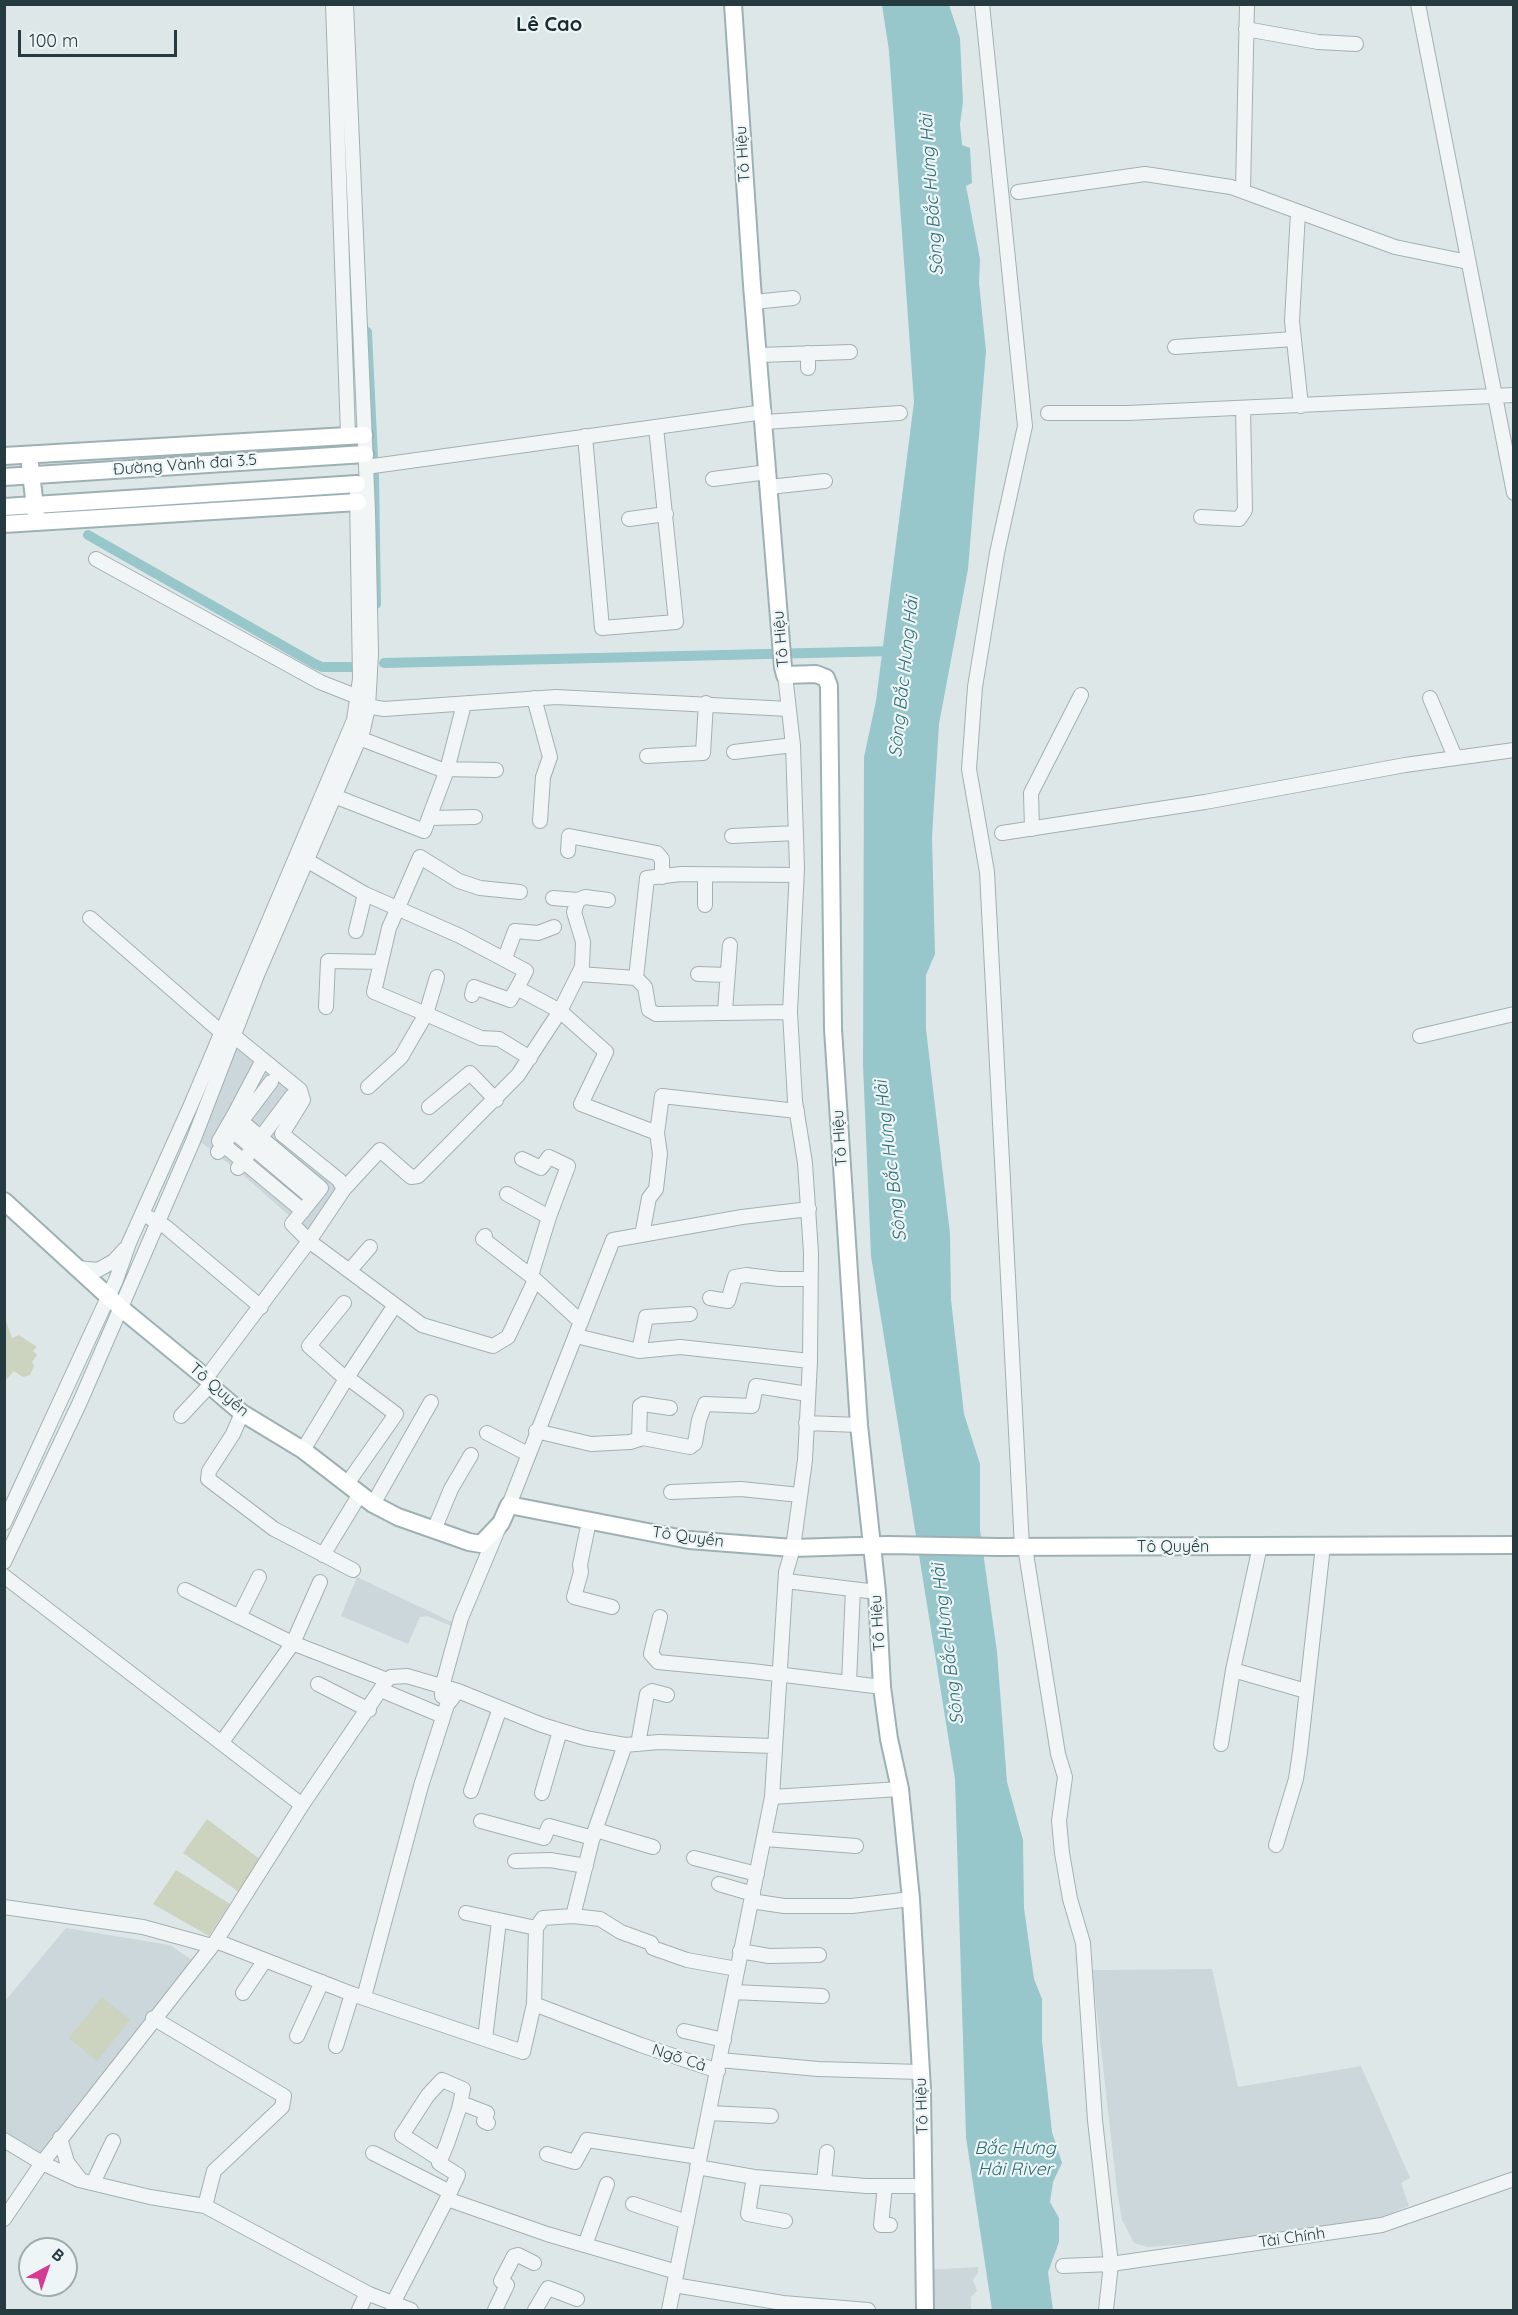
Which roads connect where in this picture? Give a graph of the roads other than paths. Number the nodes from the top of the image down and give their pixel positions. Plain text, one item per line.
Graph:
1 (333, 4) edge
2 (346, 4) edge
3 (733, 4) edge
4 (982, 4) edge
5 (1247, 4) edge
6 (1418, 4) edge
7 (1246, 29) junction
8 (1356, 44) dead end
9 (1243, 191) junction
10 (1018, 192) dead end
11 (1298, 212) junction
12 (1468, 262) junction
13 (793, 298) dead end
14 (754, 302) junction
15 (1294, 339) junction
16 (1175, 347) dead end
17 (832, 352) junction
18 (850, 352) dead end
19 (808, 353) junction
20 (759, 355) junction
21 (833, 367) dead end
22 (808, 368) dead end
23 (1514, 395) edge
24 (1494, 396) junction
25 (1301, 406) junction
26 (1243, 408) junction
27 (900, 413) dead end
28 (1048, 413) dead end
29 (764, 417) junction
30 (656, 427) junction
31 (356, 435) junction
32 (585, 436) junction
33 (138, 448) junction
34 (81, 451) junction
35 (29, 454) junction
36 (4, 456) edge
37 (365, 460) junction
38 (140, 468) junction
39 (83, 472) junction
40 (31, 475) junction
41 (4, 477) edge
42 (713, 479) dead end
43 (769, 480) junction
44 (825, 481) dead end
45 (357, 484) junction
46 (1514, 493) edge
47 (142, 496) junction
48 (86, 500) junction
49 (358, 502) junction
50 (4, 507) edge
51 (35, 514) junction
52 (666, 514) junction
53 (143, 515) junction
54 (1201, 517) dead end
55 (87, 519) junction
56 (629, 519) dead end
57 (4, 524) edge
58 (96, 559) dead end
59 (784, 671) junction
60 (1082, 695) dead end
61 (534, 698) junction
62 (1430, 698) dead end
63 (361, 703) junction
64 (706, 703) junction
65 (464, 704) junction
66 (789, 709) junction
67 (359, 738) junction
68 (793, 746) junction
69 (1514, 750) edge
70 (734, 752) dead end
71 (647, 756) dead end
72 (1455, 758) junction
73 (447, 770) junction
74 (496, 770) dead end
75 (334, 796) junction
76 (475, 817) dead end
77 (540, 820) dead end
78 (427, 824) junction
79 (1032, 829) junction
80 (796, 833) junction
81 (1002, 833) dead end
82 (732, 836) dead end
83 (568, 851) dead end
84 (420, 857) junction
85 (302, 858) junction
86 (705, 875) junction
87 (796, 875) junction
88 (662, 877) junction
89 (520, 892) dead end
90 (364, 894) junction
91 (553, 898) dead end
92 (578, 900) junction
93 (608, 900) dead end
94 (705, 905) dead end
95 (396, 909) junction
96 (90, 918) dead end
97 (554, 927) dead end
98 (356, 931) dead end
99 (730, 945) dead end
100 (505, 958) junction
101 (381, 962) junction
102 (579, 974) junction
103 (698, 974) dead end
104 (726, 975) junction
105 (437, 977) dead end
106 (636, 978) junction
107 (517, 988) junction
108 (472, 994) dead end
109 (326, 1007) dead end
110 (560, 1011) junction
111 (725, 1011) junction
112 (790, 1012) junction
113 (426, 1014) junction
114 (1514, 1014) edge
115 (226, 1032) junction
116 (1420, 1036) dead end
117 (530, 1058) junction
118 (263, 1060) junction
119 (271, 1082) dead end
120 (368, 1087) dead end
121 (292, 1096) dead end
122 (496, 1100) junction
123 (429, 1107) dead end
124 (797, 1111) junction
125 (240, 1114) junction
126 (657, 1133) junction
127 (282, 1134) junction
128 (268, 1144) junction
129 (576, 1153) dead end
130 (522, 1159) dead end
131 (568, 1166) junction
132 (288, 1168) junction
133 (249, 1169) junction
134 (303, 1181) junction
135 (274, 1185) junction
136 (344, 1189) junction
137 (507, 1194) dead end
138 (289, 1198) junction
139 (4, 1201) edge
140 (809, 1209) junction
141 (303, 1211) junction
142 (142, 1215) junction
143 (549, 1217) junction
144 (159, 1222) junction
145 (642, 1235) junction
146 (486, 1236) dead end
147 (309, 1241) junction
148 (129, 1242) junction
149 (370, 1247) dead end
150 (76, 1268) junction
151 (350, 1270) junction
152 (533, 1278) junction
153 (809, 1279) junction
154 (108, 1295) junction
155 (710, 1298) dead end
156 (344, 1303) dead end
157 (395, 1305) junction
158 (261, 1307) junction
159 (122, 1309) junction
160 (690, 1314) dead end
161 (581, 1322) junction
162 (576, 1336) junction
163 (639, 1351) junction
164 (810, 1361) junction
165 (347, 1378) junction
166 (208, 1381) junction
167 (808, 1394) junction
168 (431, 1402) dead end
169 (752, 1406) junction
170 (670, 1408) dead end
171 (766, 1410) dead end
172 (242, 1413) junction
173 (181, 1416) dead end
174 (806, 1423) junction
175 (859, 1425) junction
176 (536, 1431) junction
177 (487, 1433) dead end
178 (639, 1439) junction
179 (303, 1450) junction
180 (528, 1454) junction
181 (471, 1455) dead end
182 (671, 1492) dead end
183 (360, 1494) junction
184 (800, 1496) junction
185 (509, 1504) junction
186 (589, 1521) junction
187 (4, 1523) edge
188 (434, 1530) junction
189 (1514, 1545) edge
190 (871, 1546) junction
191 (1260, 1546) junction
192 (1323, 1546) junction
193 (486, 1547) junction
194 (1024, 1547) junction
195 (793, 1548) junction
196 (323, 1555) junction
197 (4, 1562) edge
198 (353, 1570) dead end
199 (4, 1576) edge
200 (259, 1577) dead end
201 (786, 1581) junction
202 (320, 1582) dead end
203 (853, 1589) junction
204 (184, 1590) dead end
205 (877, 1592) junction
206 (612, 1608) dead end
207 (239, 1617) junction
208 (660, 1617) dead end
209 (293, 1643) junction
210 (1233, 1670) junction
211 (779, 1674) junction
212 (849, 1683) junction
213 (318, 1684) dead end
214 (384, 1685) junction
215 (442, 1687) junction
216 (882, 1687) junction
217 (458, 1691) junction
218 (1306, 1691) junction
219 (667, 1695) dead end
220 (500, 1708) junction
221 (369, 1710) junction
222 (445, 1710) junction
223 (560, 1731) junction
224 (222, 1742) junction
225 (632, 1744) junction
226 (1221, 1744) dead end
227 (773, 1746) junction
228 (900, 1789) junction
229 (471, 1791) dead end
230 (542, 1793) dead end
231 (772, 1797) junction
232 (302, 1805) junction
233 (482, 1821) dead end
234 (594, 1834) junction
235 (765, 1839) junction
236 (1276, 1845) dead end
237 (856, 1846) dead end
238 (653, 1847) dead end
239 (694, 1858) dead end
240 (515, 1861) dead end
241 (586, 1866) junction
242 (758, 1874) junction
243 (719, 1884) dead end
244 (752, 1898) junction
245 (911, 1899) junction
246 (4, 1907) edge
247 (466, 1913) dead end
248 (573, 1916) junction
249 (499, 1921) junction
250 (536, 1928) junction
251 (214, 1944) junction
252 (740, 1951) junction
253 (819, 1955) dead end
254 (265, 1960) junction
255 (736, 1969) junction
256 (322, 1982) junction
257 (733, 1992) junction
258 (243, 1993) dead end
259 (358, 1995) junction
260 (822, 1996) dead end
261 (534, 2004) junction
262 (148, 2022) junction
263 (684, 2031) dead end
264 (297, 2036) dead end
265 (485, 2039) junction
266 (724, 2040) junction
267 (336, 2046) dead end
268 (719, 2065) junction
269 (921, 2072) junction
270 (460, 2103) junction
271 (709, 2113) junction
272 (771, 2116) dead end
273 (488, 2123) dead end
274 (60, 2138) junction
275 (4, 2140) edge
276 (113, 2141) dead end
277 (827, 2152) dead end
278 (373, 2153) dead end
279 (547, 2154) dead end
280 (441, 2160) junction
281 (698, 2162) junction
282 (42, 2163) junction
283 (754, 2176) junction
284 (1514, 2179) edge
285 (824, 2181) junction
286 (87, 2182) junction
287 (607, 2184) dead end
288 (885, 2186) junction
289 (924, 2186) junction
290 (448, 2196) junction
291 (633, 2204) dead end
292 (205, 2206) junction
293 (4, 2218) edge
294 (785, 2221) dead end
295 (687, 2222) junction
296 (890, 2225) dead end
297 (585, 2245) junction
298 (534, 2263) dead end
299 (1111, 2264) junction
300 (1063, 2266) dead end
301 (676, 2279) junction
302 (367, 2293) junction
303 (577, 2299) dead end
304 (392, 2305) junction
305 (359, 2310) edge
306 (411, 2310) edge
307 (495, 2310) edge
308 (535, 2310) edge
309 (669, 2310) edge
310 (868, 2310) edge
311 (925, 2310) edge
312 (1106, 2310) edge

1 - 31 street
2 - 31 street
3 - 14 main road, Tô Hiệu
4 - 194 street
5 - 7 street
6 - 12 street
7 - 8 street
7 - 9 street
9 - 10 street
9 - 11 street
11 - 12 street
11 - 15 street
12 - 24 street
13 - 14 street
14 - 20 main road, Tô Hiệu
15 - 16 street
15 - 25 street
17 - 18 street
17 - 19 street
17 - 21 street
19 - 20 street
19 - 22 street
20 - 29 main road, Tô Hiệu
23 - 24 street
24 - 25 street
24 - 46 street
25 - 26 street
26 - 28 street
26 - 54 street
27 - 29 street
29 - 30 street
29 - 43 main road, Tô Hiệu
30 - 32 street
30 - 52 street
31 - 33 main road
31 - 37 street
32 - 37 street
32 - 52 street
33 - 34 main road
33 - 38 main road
34 - 35 main road
34 - 39 main road
35 - 36 main road
35 - 40 main road
37 - 38 main road, Đường Vành đai 3.5
37 - 45 street
37 - 63 street
38 - 39 main road, Đường Vành đai 3.5
38 - 47 main road
39 - 40 main road, Đường Vành đai 3.5
39 - 48 main road
40 - 41 main road, Đường Vành đai 3.5
40 - 51 main road
42 - 43 street
43 - 44 street
43 - 59 main road, Tô Hiệu
45 - 47 main road, Đường Vành đai 3.5
45 - 49 street
47 - 48 main road, Đường Vành đai 3.5
47 - 53 main road
48 - 51 main road, Đường Vành đai 3.5
48 - 55 main road
49 - 53 main road
49 - 63 street
50 - 51 main road, Đường Vành đai 3.5
51 - 55 main road
51 - 57 main road
52 - 56 street
53 - 55 main road
58 - 63 street
59 - 66 street
59 - 175 main road, Tô Hiệu
60 - 79 street
61 - 64 street
61 - 65 street
61 - 77 street
62 - 72 street
63 - 65 street
63 - 67 street
63 - 85 street
64 - 66 street
64 - 71 street
65 - 73 street
66 - 68 street
67 - 73 street
67 - 75 street
68 - 70 street
68 - 80 street
69 - 72 street
72 - 79 street
73 - 74 street
73 - 78 street
75 - 78 street
75 - 85 street
76 - 78 street
78 - 84 street
79 - 81 street
80 - 82 street
80 - 87 street
83 - 88 street
84 - 89 street
84 - 95 street
85 - 90 street
85 - 115 street
86 - 87 street
86 - 88 street
86 - 94 street
87 - 112 street
88 - 106 street
90 - 95 street
90 - 98 street
91 - 92 street
92 - 93 street
92 - 102 street
95 - 100 street
95 - 101 street
96 - 115 street
97 - 100 street
99 - 104 street
100 - 107 street
101 - 109 street
101 - 113 street
102 - 106 street
102 - 110 street
103 - 104 street
104 - 111 street
105 - 113 street
106 - 111 street
107 - 108 street
107 - 110 street
110 - 117 street
110 - 126 street
111 - 112 street
112 - 124 street
113 - 117 street
113 - 120 street
114 - 116 street
115 - 118 street
115 - 142 street
115 - 144 street
117 - 122 street
118 - 125 street
118 - 127 street
119 - 125 street
121 - 128 street
122 - 123 street
122 - 136 street
124 - 126 street
124 - 140 street
125 - 128 street
125 - 128 street
125 - 133 street
126 - 145 street
127 - 128 street
127 - 136 street
128 - 132 street
128 - 133 street
129 - 131 street
130 - 131 street
131 - 143 street
132 - 134 street
132 - 135 street
133 - 135 street
134 - 138 street
134 - 141 street
135 - 138 street
136 - 147 street
137 - 143 street
138 - 141 street
139 - 150 main road, Tô Quyền
140 - 145 street
140 - 153 street
141 - 147 street
142 - 144 street
142 - 148 street
143 - 152 street
144 - 158 street
144 - 159 street
145 - 161 street
146 - 152 street
147 - 151 street
147 - 158 street
148 - 150 street
148 - 154 street
149 - 151 street
150 - 154 main road, Tô Quyền
151 - 157 street
152 - 157 street
152 - 161 street
153 - 155 street
153 - 164 street
154 - 159 main road, Tô Quyền
154 - 187 street
156 - 165 street
157 - 165 street
158 - 166 street
159 - 166 main road, Tô Quyền
159 - 197 street
160 - 163 street
161 - 162 street
162 - 163 street
162 - 176 street
163 - 164 street
164 - 167 street
165 - 179 street
165 - 183 street
166 - 172 main road, Tô Quyền
166 - 173 street
167 - 169 street
167 - 174 street
168 - 183 street
169 - 171 street
169 - 178 street
170 - 178 street
172 - 179 main road, Tô Quyền
172 - 196 street
174 - 175 street
174 - 184 street
175 - 190 main road, Tô Hiệu
176 - 178 street
176 - 180 street
177 - 180 street
179 - 183 main road, Tô Quyền
180 - 185 street
181 - 188 street
182 - 184 street
183 - 188 main road, Tô Quyền
183 - 196 street
184 - 195 street
185 - 186 main road, Tô Quyền
185 - 193 main road
186 - 195 main road, Tô Quyền
186 - 206 street
188 - 193 main road, Tô Quyền
189 - 192 main road, Tô Quyền
190 - 194 main road, Tô Quyền
190 - 195 main road, Tô Quyền
190 - 205 main road, Tô Hiệu
191 - 192 main road, Tô Quyền
191 - 194 main road, Tô Quyền
191 - 210 street
192 - 218 street
193 - 215 street
194 - 299 street
195 - 201 street
196 - 198 street
199 - 224 street
200 - 207 street
201 - 203 street
201 - 211 street
202 - 209 street
203 - 205 street
203 - 212 street
204 - 207 street
205 - 216 main road, Tô Hiệu
207 - 209 street
208 - 211 street
209 - 214 street
209 - 224 street
210 - 218 street
210 - 226 street
211 - 212 street
211 - 227 street
212 - 216 street
213 - 221 street
214 - 215 street
214 - 221 street
214 - 222 street
215 - 217 street
215 - 222 street
216 - 228 main road, Tô Hiệu
217 - 220 street
217 - 222 street
218 - 236 street
219 - 225 street
220 - 223 street
220 - 229 street
221 - 232 street
222 - 259 street
223 - 225 street
223 - 230 street
224 - 232 street
225 - 227 street
225 - 234 street
227 - 231 street
228 - 231 street
228 - 245 main road, Tô Hiệu
231 - 235 street
232 - 251 street
233 - 234 street
234 - 238 street
234 - 241 street
235 - 237 street
235 - 242 street
239 - 242 street
240 - 241 street
241 - 248 street
242 - 244 street
243 - 244 street
244 - 245 street
244 - 252 street
245 - 269 main road, Tô Hiệu
246 - 251 street
247 - 249 street
248 - 250 street
248 - 255 street
249 - 250 street
249 - 265 street
250 - 261 street
251 - 254 street
251 - 262 street
252 - 253 street
252 - 255 street
254 - 256 street
254 - 258 street
255 - 257 street
256 - 259 street
256 - 264 street
257 - 260 street
257 - 266 street
259 - 265 street
259 - 267 street
261 - 265 street
261 - 268 street, Ngõ Cả
262 - 274 street
262 - 292 street
263 - 266 street
266 - 268 street
268 - 269 street, Ngõ Cả
268 - 271 street
269 - 289 main road, Tô Hiệu
270 - 273 street
270 - 280 street
270 - 280 street
271 - 272 street
271 - 281 street
274 - 282 street
274 - 286 street
275 - 282 street
276 - 286 street
277 - 285 street
278 - 290 street
279 - 281 street
280 - 290 street
281 - 283 street
281 - 295 street
282 - 286 street
282 - 293 street
283 - 285 street
283 - 294 street
284 - 299 street, Tài Chính
285 - 288 street
286 - 292 street
287 - 297 street
288 - 289 street
288 - 296 street
289 - 311 main road, Tô Hiệu
290 - 297 street
290 - 304 street
291 - 295 street
292 - 302 street
295 - 301 street
297 - 301 street
298 - 307 street
299 - 300 street, Tài Chính
299 - 312 street
301 - 309 street
301 - 310 street
302 - 304 street
302 - 305 street
303 - 308 street
304 - 306 street

